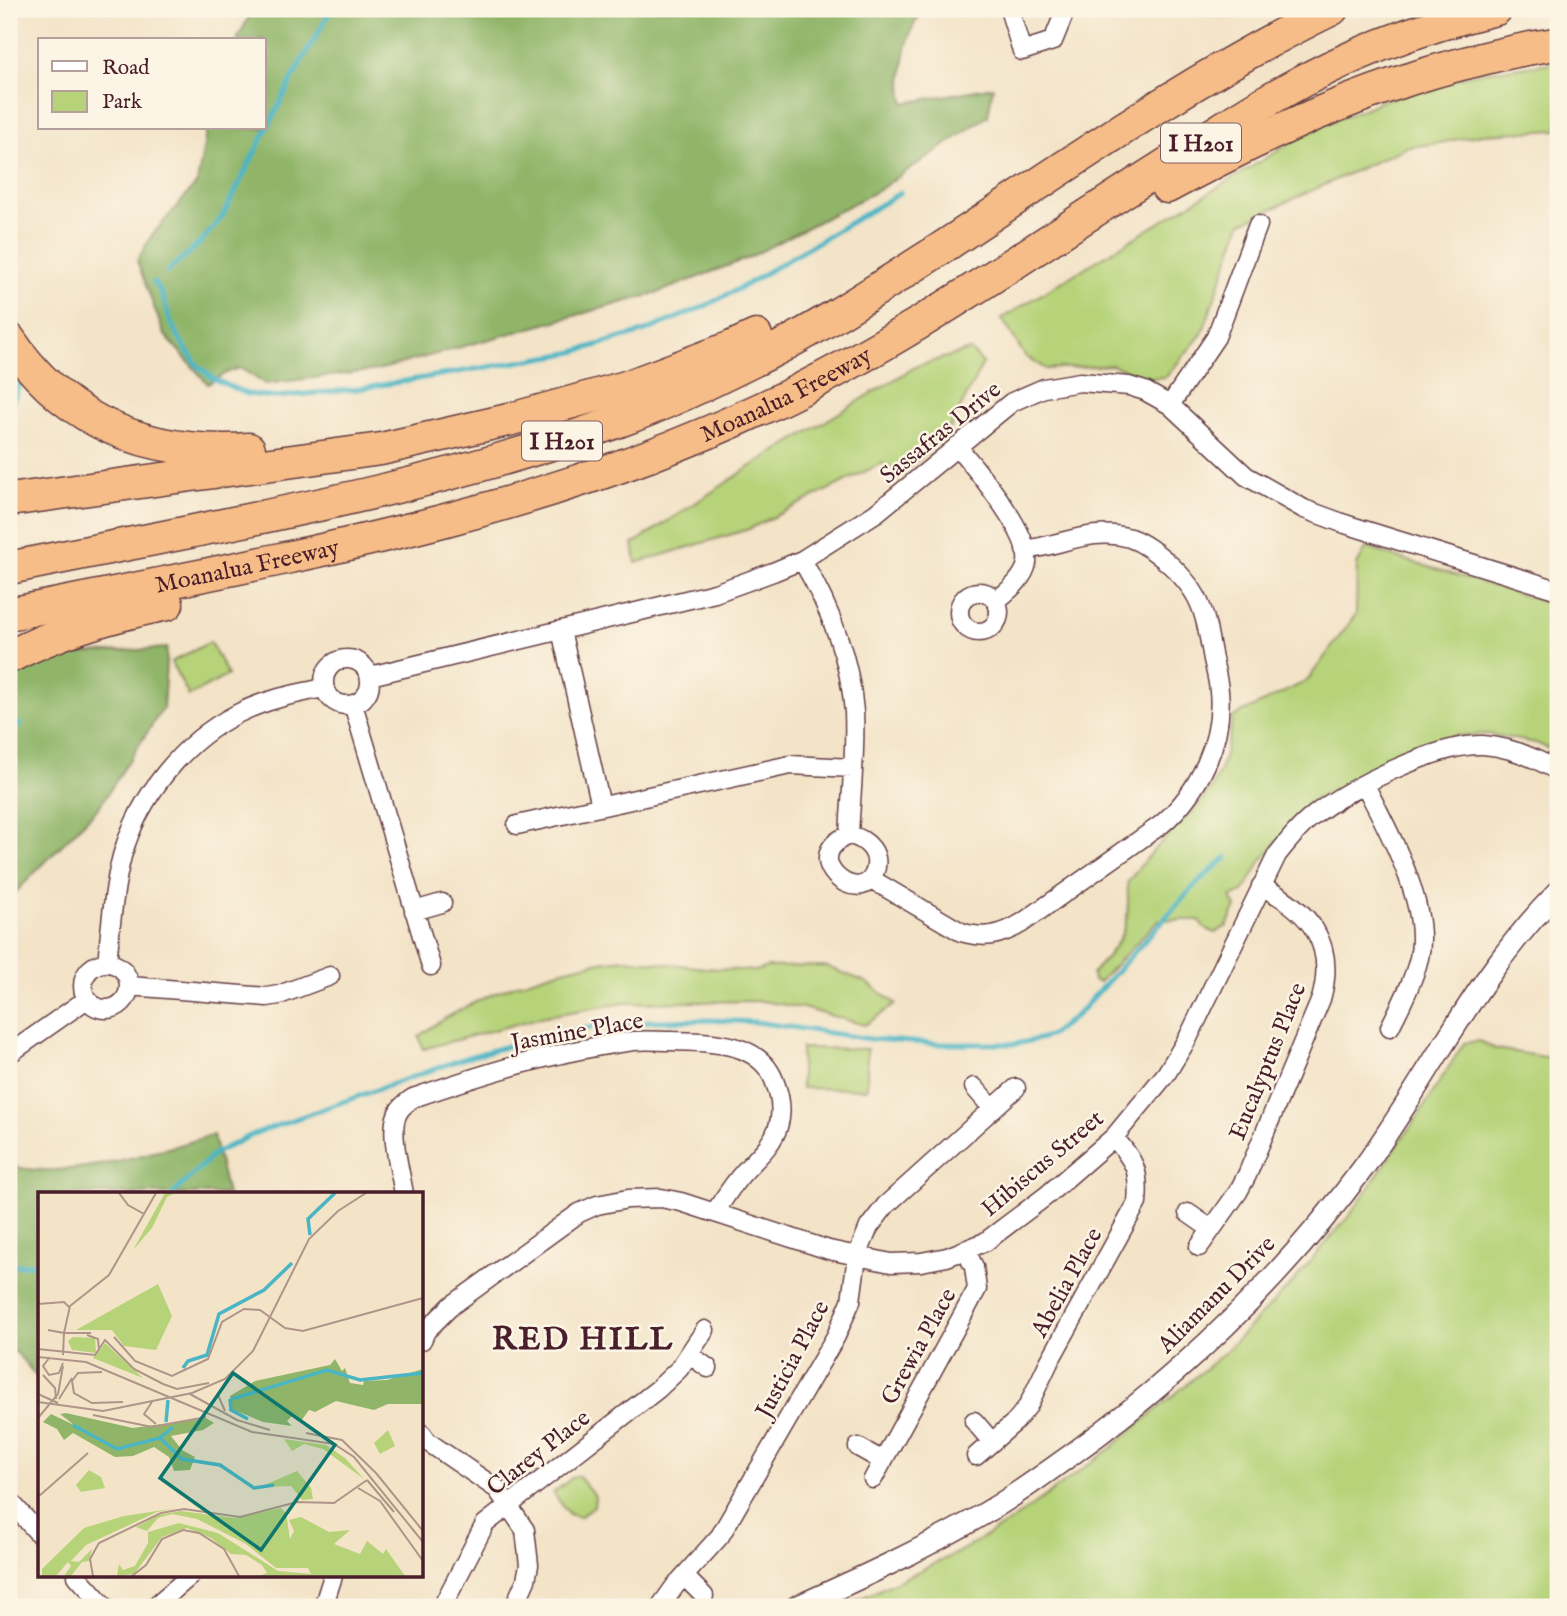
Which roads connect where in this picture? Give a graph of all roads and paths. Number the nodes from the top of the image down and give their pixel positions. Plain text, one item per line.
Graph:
1 (1009, 9) edge
2 (1066, 9) edge
3 (1288, 9) edge
4 (1332, 9) edge
5 (1496, 9) edge
6 (1558, 44) edge
7 (1184, 90) junction
8 (1060, 171) junction
9 (1258, 225) dead end
10 (926, 318) junction
11 (9, 339) edge
12 (626, 387) junction
13 (1170, 405) junction
14 (957, 446) junction
15 (9, 500) edge
16 (464, 515) junction
17 (1026, 550) junction
18 (802, 560) junction
19 (9, 568) edge
20 (1558, 590) edge
21 (996, 601) dead end
22 (9, 614) edge
23 (561, 631) junction
24 (9, 657) edge
25 (370, 676) junction
26 (324, 688) junction
27 (353, 705) junction
28 (853, 768) junction
29 (1558, 771) edge
30 (1365, 785) junction
31 (601, 806) junction
32 (517, 825) dead end
33 (849, 835) junction
34 (871, 879) junction
35 (1261, 886) junction
36 (1558, 892) edge
37 (442, 903) dead end
38 (414, 911) junction
39 (107, 962) junction
40 (431, 966) dead end
41 (330, 976) dead end
42 (130, 986) junction
43 (87, 999) junction
44 (1390, 1027) dead end
45 (9, 1054) edge
46 (974, 1087) dead end
47 (1016, 1088) dead end
48 (993, 1109) junction
49 (1114, 1137) junction
50 (404, 1192) edge
51 (715, 1212) junction
52 (1188, 1213) dead end
53 (1211, 1229) junction
54 (1199, 1247) dead end
55 (966, 1251) junction
56 (857, 1256) junction
57 (705, 1330) dead end
58 (424, 1336) edge
59 (690, 1356) junction
60 (708, 1368) dead end
61 (974, 1421) dead end
62 (424, 1437) edge
63 (992, 1442) junction
64 (858, 1447) dead end
65 (976, 1456) dead end
66 (883, 1461) junction
67 (873, 1479) dead end
68 (9, 1500) edge
69 (508, 1506) junction
70 (38, 1533) edge
71 (684, 1576) junction
72 (78, 1578) edge
73 (188, 1578) edge
74 (333, 1578) edge
75 (704, 1596) dead end
76 (105, 1607) edge
77 (154, 1607) edge
78 (323, 1607) edge
79 (442, 1607) edge
80 (514, 1607) edge
81 (660, 1607) edge
82 (796, 1607) edge

1 - 2 street
3 - 7 highway
4 - 7 highway, Moanalua Freeway / I H201
5 - 10 highway, Moanalua Freeway / I H201
6 - 10 highway
7 - 8 highway, Moanalua Freeway / I H201
8 - 12 highway
8 - 19 highway, Moanalua Freeway / I H201
9 - 13 street
10 - 16 highway, Moanalua Freeway / I H201
11 - 12 highway
12 - 15 highway
13 - 14 street, Sassafras Drive
13 - 20 street, Sassafras Drive
14 - 17 street
14 - 18 street, Sassafras Drive
16 - 22 highway, Moanalua Freeway / I H201
16 - 24 highway
17 - 21 street
17 - 34 street
18 - 23 street, Sassafras Drive
18 - 28 street
23 - 25 street, Sassafras Drive
23 - 31 street
25 - 26 street
25 - 27 street
26 - 27 street
26 - 39 street
27 - 38 street
28 - 31 street
28 - 33 street
29 - 30 street, Hibiscus Street
30 - 35 street, Hibiscus Street
30 - 44 street
31 - 32 street
33 - 34 street
33 - 34 street
35 - 49 street, Hibiscus Street
35 - 53 street, Eucalyptus Place
36 - 82 street, Aliamanu Drive
37 - 38 street
38 - 40 street
39 - 42 street
39 - 43 street
41 - 42 street
42 - 43 street
43 - 45 street
46 - 48 street
47 - 48 street, Justicia Place
48 - 56 street, Justicia Place
49 - 55 street, Hibiscus Street
49 - 63 street, Abelia Place
50 - 51 street, Jasmine Place
51 - 56 street, Hibiscus Street
51 - 58 street, Hibiscus Street
52 - 53 street
53 - 54 street, Eucalyptus Place
55 - 56 street, Hibiscus Street
55 - 66 street, Grewia Place
56 - 71 street, Justicia Place
57 - 59 street, Clarey Place
59 - 60 street
59 - 69 street, Clarey Place
61 - 63 street
62 - 69 street
63 - 65 street, Abelia Place
64 - 66 street
66 - 67 street, Grewia Place
68 - 70 street
69 - 79 street, Clarey Place
69 - 80 street
71 - 75 street
71 - 81 street, Justicia Place
72 - 76 street
73 - 77 street
74 - 78 street

